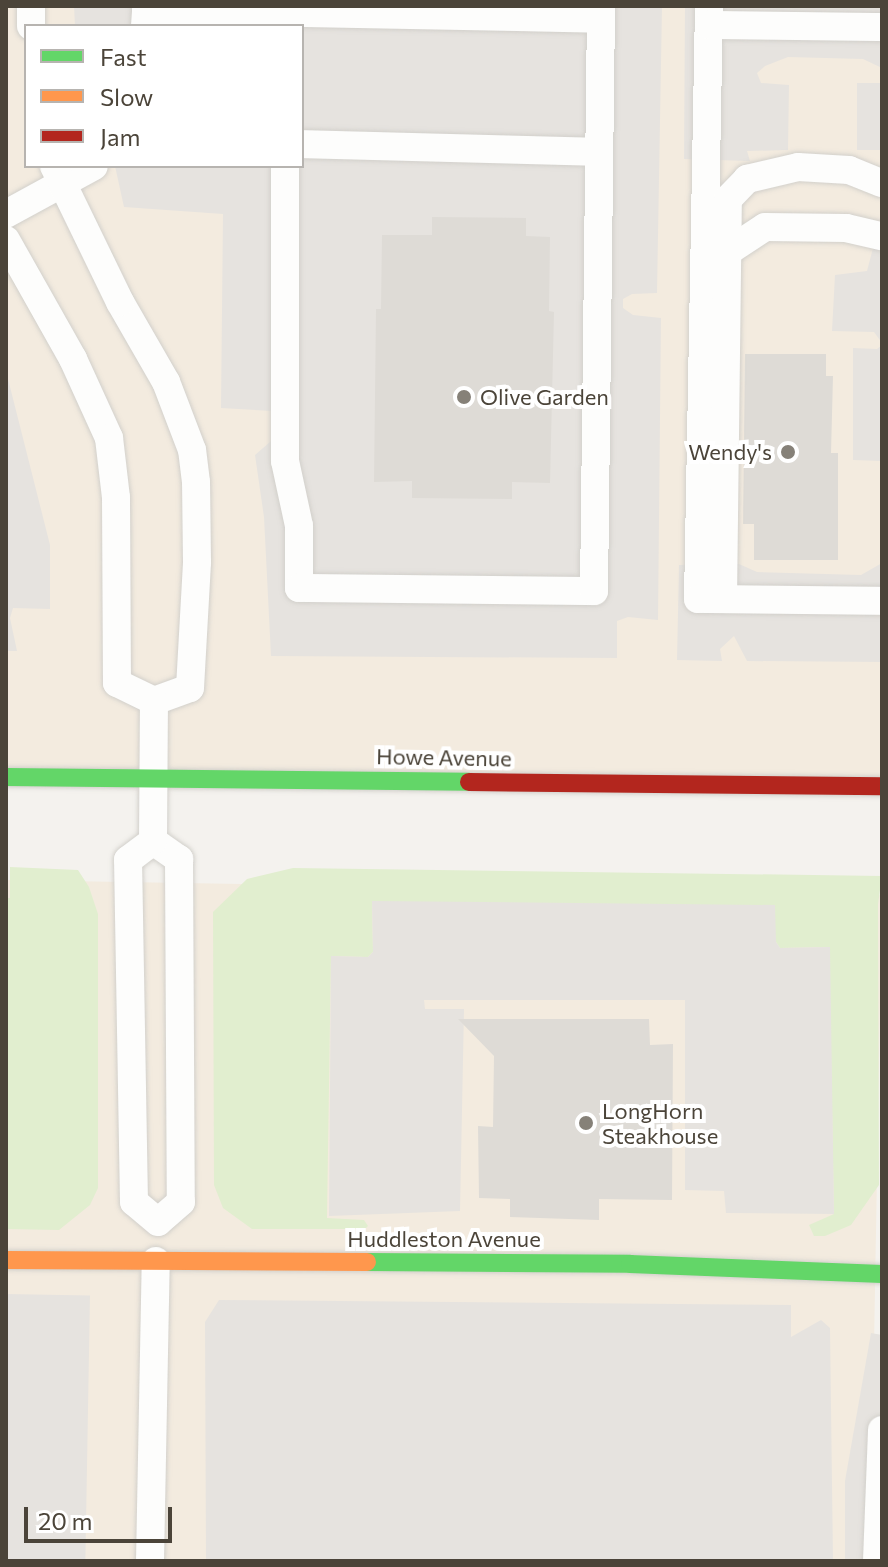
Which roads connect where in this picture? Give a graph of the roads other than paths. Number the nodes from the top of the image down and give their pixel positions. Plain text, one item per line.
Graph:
1 (600, 12) edge
2 (709, 16) edge
3 (145, 24) edge
4 (882, 27) edge
5 (304, 144) edge
6 (599, 152) junction
7 (86, 168) edge
8 (285, 168) edge
9 (59, 175) edge
10 (882, 183) edge
11 (6, 214) edge
12 (882, 236) edge
13 (6, 240) edge
14 (727, 252) junction
15 (723, 599) junction
16 (882, 601) edge
17 (154, 701) junction
18 (6, 777) edge
19 (152, 778) junction
20 (882, 786) edge
21 (153, 841) junction
22 (6, 1260) edge
23 (156, 1261) junction
24 (882, 1274) edge
25 (882, 1430) edge
26 (150, 1561) edge
27 (877, 1561) edge

1 - 3 lane
1 - 6 lane
2 - 4 lane
2 - 15 lane
5 - 6 lane
6 - 8 lane
7 - 9 lane
9 - 11 lane
9 - 17 lane
10 - 14 lane
12 - 14 lane
13 - 17 lane
14 - 15 lane
15 - 16 lane
17 - 19 lane
18 - 19 street, Howe Avenue
19 - 20 street, Howe Avenue
19 - 21 lane
21 - 21 lane
22 - 23 street, Huddleston Avenue
23 - 24 street, Huddleston Avenue
23 - 26 lane
25 - 27 lane

